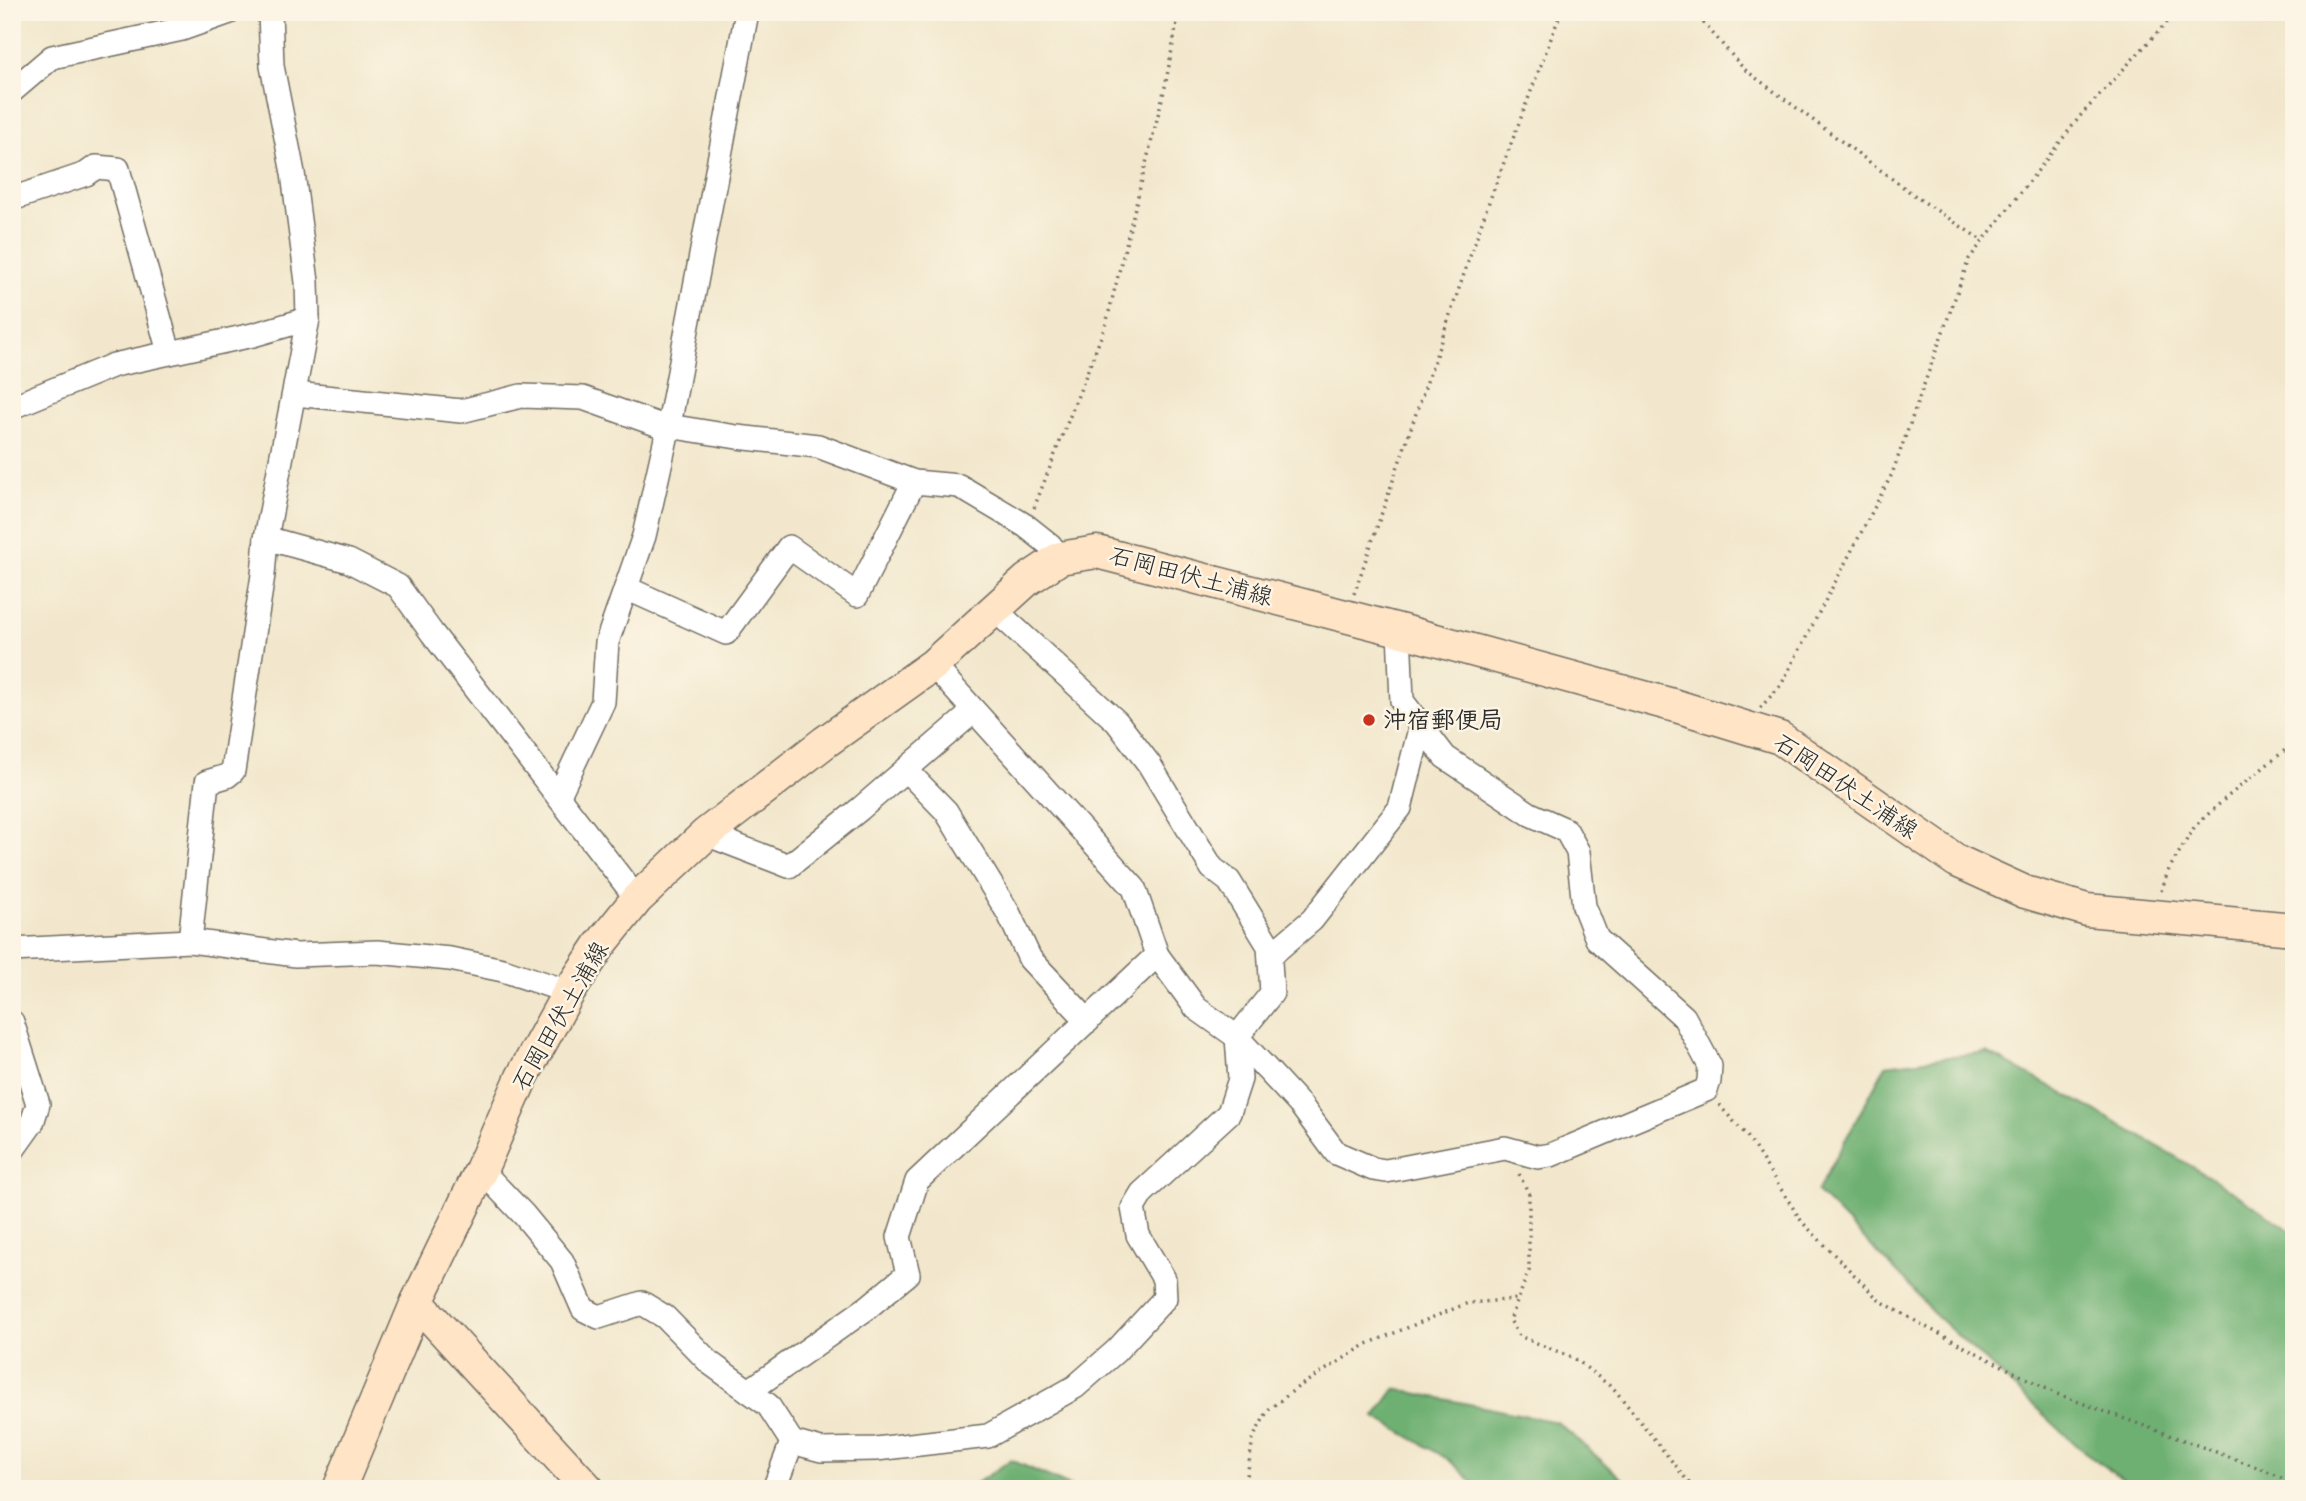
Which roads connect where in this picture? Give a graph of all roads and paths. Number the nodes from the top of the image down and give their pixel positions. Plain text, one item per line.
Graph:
1 (230, 12) edge
2 (270, 12) edge
3 (747, 12) edge
4 (1179, 12) edge
5 (1561, 12) edge
6 (1694, 12) edge
7 (2181, 12) edge
8 (12, 91) edge
9 (12, 199) edge
10 (1983, 242) junction
11 (308, 319) junction
12 (169, 352) junction
13 (295, 394) junction
14 (12, 407) edge
15 (670, 425) junction
16 (914, 482) junction
17 (1026, 526) junction
18 (266, 538) junction
19 (1059, 558) junction
20 (626, 588) junction
21 (995, 610) junction
22 (1346, 617) junction
23 (1399, 630) junction
24 (933, 665) junction
25 (974, 711) junction
26 (1421, 725) junction
27 (1743, 726) junction
28 (2294, 743) edge
29 (906, 770) junction
30 (559, 795) junction
31 (706, 834) junction
32 (637, 899) junction
33 (2151, 916) junction
34 (2294, 929) edge
35 (190, 941) junction
36 (12, 950) edge
37 (1157, 955) junction
38 (1270, 956) junction
39 (569, 992) junction
40 (1088, 1021) junction
41 (12, 1022) edge
42 (1237, 1037) junction
43 (1706, 1090) junction
44 (1505, 1148) junction
45 (12, 1151) edge
46 (481, 1170) junction
47 (1519, 1299) junction
48 (417, 1301) junction
49 (749, 1391) junction
50 (792, 1442) junction
51 (2294, 1484) edge
52 (339, 1489) edge
53 (588, 1489) edge
54 (774, 1489) edge
55 (1245, 1489) edge
56 (1694, 1489) edge

1 - 8 street
2 - 11 street
3 - 15 street
4 - 17 path
5 - 22 path
6 - 10 path
7 - 10 path
9 - 12 street
10 - 27 path
11 - 12 street
11 - 13 street
12 - 14 street
13 - 15 street
13 - 18 street
15 - 16 street
15 - 20 street
16 - 17 street
16 - 20 street
17 - 19 street
18 - 30 street
18 - 35 street
19 - 21 main road, 石岡田伏土浦線
19 - 22 main road, 石岡田伏土浦線
20 - 30 street
21 - 24 main road, 石岡田伏土浦線
21 - 38 street
22 - 23 main road, 石岡田伏土浦線
23 - 26 street
23 - 27 main road, 石岡田伏土浦線
24 - 25 street
24 - 31 main road, 石岡田伏土浦線
25 - 29 street
25 - 37 street
26 - 38 street
26 - 43 street
27 - 33 main road, 石岡田伏土浦線
28 - 33 path
29 - 31 street
29 - 40 street
30 - 32 street
31 - 32 main road, 石岡田伏土浦線
32 - 39 main road, 石岡田伏土浦線
33 - 34 main road, 石岡田伏土浦線
35 - 36 street
35 - 39 street
37 - 40 street
37 - 42 street
38 - 42 street
39 - 46 main road, 石岡田伏土浦線
40 - 49 street
41 - 45 street
42 - 44 street
42 - 50 street
43 - 44 street
43 - 51 path
44 - 47 path
46 - 48 main road, 石岡田伏土浦線
46 - 49 street
47 - 55 path
47 - 56 path
48 - 52 main road, 石岡田伏土浦線
48 - 53 main road
49 - 50 street
50 - 54 street

